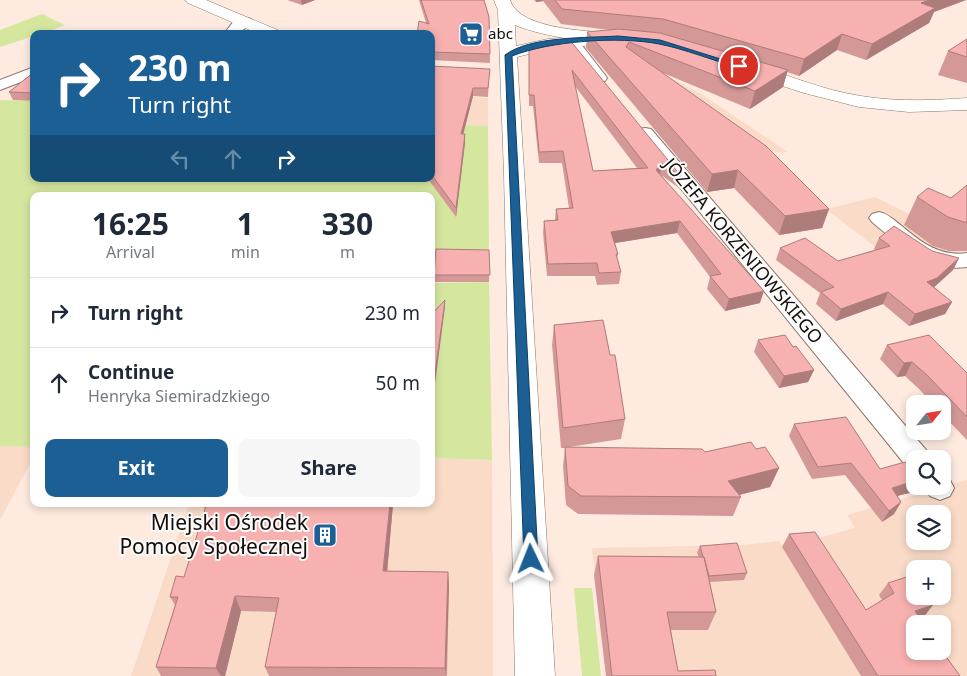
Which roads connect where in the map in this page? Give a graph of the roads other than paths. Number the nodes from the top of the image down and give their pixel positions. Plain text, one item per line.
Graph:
1 (193, 0) edge
2 (504, 5) edge
3 (246, 22) junction
4 (506, 28) junction
5 (234, 30) edge
6 (265, 30) edge
7 (618, 38) junction
8 (642, 39) edge
9 (572, 42) junction
10 (547, 43) junction
11 (732, 63) edge
12 (504, 66) junction
13 (30, 73) edge
14 (0, 84) edge
15 (615, 96) edge
16 (967, 104) edge
17 (633, 118) edge
18 (879, 218) dead end
19 (967, 260) edge
20 (910, 450) edge
21 (535, 676) edge

1 - 3 street
2 - 4 street
2 - 7 street
3 - 5 street
3 - 6 street
4 - 10 street
4 - 12 street
7 - 8 street
7 - 9 street
9 - 10 street
9 - 15 street
10 - 12 street
11 - 16 street
12 - 21 street
13 - 14 street
17 - 20 street, JÓZEFA KORZENIOWSKIEGO
18 - 19 street

